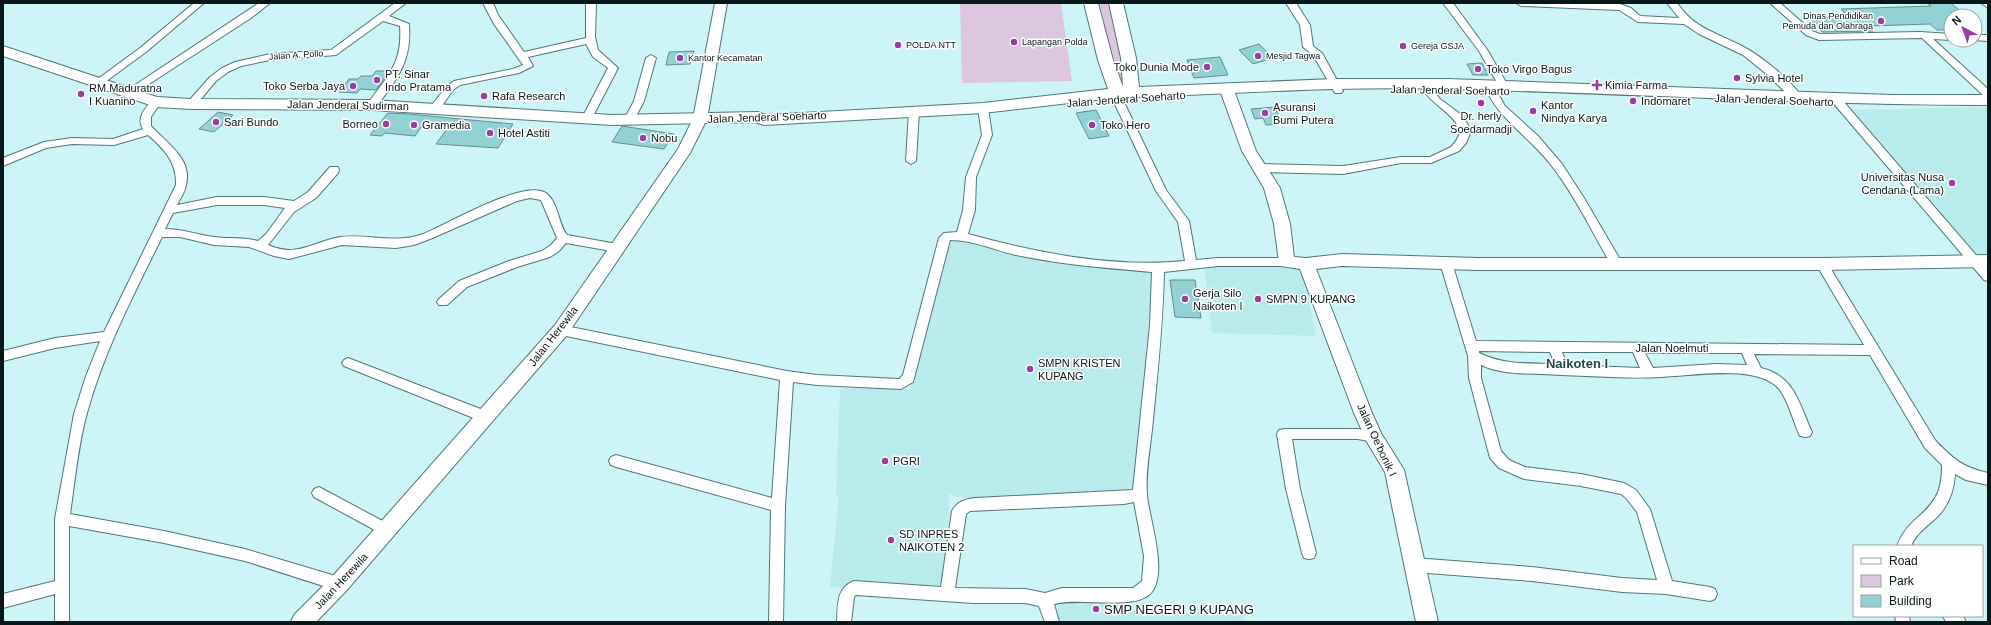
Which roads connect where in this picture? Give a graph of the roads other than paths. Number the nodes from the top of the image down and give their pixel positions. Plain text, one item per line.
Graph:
1 (199, 3) edge
2 (265, 3) edge
3 (401, 3) edge
4 (488, 3) edge
5 (591, 3) edge
6 (720, 3) edge
7 (1091, 3) edge
8 (1116, 3) edge
9 (1291, 3) edge
10 (1448, 3) edge
11 (1521, 3) edge
12 (1672, 3) edge
13 (1775, 3) edge
14 (1557, 4) edge
15 (381, 18) junction
16 (1686, 21) junction
17 (1925, 36) junction
18 (1943, 37) edge
19 (590, 40) junction
20 (1100, 44) junction
21 (1126, 45) junction
22 (3, 50) edge
23 (522, 55) junction
24 (651, 58) dead end
25 (98, 83) junction
26 (1336, 87) junction
27 (1498, 88) junction
28 (1427, 89) junction
29 (129, 93) junction
30 (1228, 93) junction
31 (1988, 94) edge
32 (1123, 95) junction
33 (1155, 95) junction
34 (1799, 99) junction
35 (1898, 100) junction
36 (1988, 100) edge
37 (1082, 101) junction
38 (156, 102) junction
39 (1839, 103) junction
40 (191, 104) junction
41 (372, 105) junction
42 (435, 108) junction
43 (983, 108) junction
44 (914, 111) junction
45 (587, 118) junction
46 (630, 118) junction
47 (612, 120) junction
48 (700, 122) junction
49 (148, 131) junction
50 (911, 161) dead end
51 (3, 162) edge
52 (1260, 168) junction
53 (334, 170) dead end
54 (295, 205) junction
55 (168, 210) junction
56 (157, 233) junction
57 (962, 236) junction
58 (563, 238) junction
59 (260, 246) junction
60 (617, 248) junction
61 (1982, 261) edge
62 (1287, 262) junction
63 (1446, 262) junction
64 (1616, 263) junction
65 (1191, 264) junction
66 (1306, 264) junction
67 (1822, 264) junction
68 (1158, 268) junction
69 (1988, 277) edge
70 (443, 302) dead end
71 (561, 330) junction
72 (108, 336) junction
73 (1554, 348) junction
74 (1637, 348) junction
75 (1746, 349) junction
76 (1872, 350) junction
77 (1473, 351) junction
78 (3, 356) edge
79 (348, 363) dead end
80 (1563, 370) junction
81 (1758, 372) junction
82 (1649, 373) junction
83 (787, 376) junction
84 (486, 417) junction
85 (1805, 432) dead end
86 (1374, 437) junction
87 (616, 461) dead end
88 (1949, 462) junction
89 (1988, 479) edge
90 (319, 493) dead end
91 (1140, 495) junction
92 (778, 506) junction
93 (62, 519) junction
94 (387, 530) junction
95 (1904, 545) edge
96 (1309, 553) dead end
97 (1414, 565) junction
98 (339, 584) junction
99 (60, 586) junction
100 (1666, 587) junction
101 (947, 594) junction
102 (1710, 594) dead end
103 (1045, 600) junction
104 (3, 601) edge
105 (62, 622) edge
106 (302, 622) edge
107 (776, 622) edge
108 (844, 622) edge
109 (1052, 622) edge
110 (1427, 622) edge

1 - 25 street
2 - 29 street
3 - 15 street, Jalan A. Pollo
4 - 23 street
5 - 19 street
6 - 48 street, Jalan Herewila
7 - 20 main road
8 - 21 main road
9 - 26 street
10 - 27 street
11 - 14 street
12 - 16 street
13 - 17 street
14 - 16 street
15 - 40 street, Jalan A. Pollo
15 - 41 street
16 - 34 street
17 - 18 street
17 - 31 street
19 - 23 street
19 - 45 street
20 - 32 main road
20 - 37 main road
21 - 32 main road
21 - 33 main road
22 - 25 main road, Jalan Jenderal Sudirman
23 - 42 street
24 - 46 street
25 - 29 main road, Jalan Jenderal Sudirman
26 - 27 main road, Jalan Jenderal Soeharto
26 - 28 main road, Jalan Jenderal Soeharto
26 - 30 main road, Jalan Jenderal Soeharto
26 - 33 main road, Jalan Jenderal Soeharto
27 - 28 main road, Jalan Jenderal Soeharto
27 - 34 main road, Jalan Jenderal Soeharto
27 - 64 street
28 - 52 street
29 - 38 main road, Jalan Jenderal Sudirman
30 - 33 main road, Jalan Jenderal Soeharto
30 - 52 street
32 - 33 main road, Jalan Jenderal Soeharto
32 - 37 main road, Jalan Jenderal Soeharto
32 - 65 street
34 - 35 main road, Jalan Jenderal Soeharto
34 - 39 main road, Jalan Jenderal Soeharto
35 - 36 main road, Jalan Jenderal Soeharto
35 - 39 main road, Jalan Jenderal Soeharto
37 - 43 main road, Jalan Jenderal Soeharto
38 - 40 main road, Jalan Jenderal Sudirman
38 - 49 street
39 - 61 street
40 - 41 main road, Jalan Jenderal Sudirman
41 - 42 main road, Jalan Jenderal Sudirman
42 - 45 main road, Jalan Jenderal Sudirman
43 - 44 main road, Jalan Jenderal Soeharto
43 - 57 street
44 - 48 main road, Jalan Jenderal Soeharto
44 - 50 street
45 - 47 main road, Jalan Jenderal Sudirman
46 - 47 main road, Jalan Jenderal Sudirman
46 - 48 main road, Jalan Jenderal Sudirman
47 - 48 main road
48 - 60 street, Jalan Herewila
49 - 51 street
49 - 55 street
52 - 62 street
53 - 54 street
54 - 55 street
54 - 59 street
55 - 56 street
56 - 59 street
56 - 72 street
57 - 68 street
57 - 83 street
58 - 59 street
58 - 60 street
58 - 70 street
60 - 71 street, Jalan Herewila
61 - 67 street
61 - 69 street
62 - 65 street
62 - 66 street
63 - 64 street
63 - 66 street
63 - 77 street
64 - 67 street
65 - 68 street
66 - 86 street, Jalan Oe'bonik I
67 - 76 street
68 - 91 street
71 - 83 street
71 - 84 street, Jalan Herewila
72 - 78 street
72 - 93 street
73 - 74 street, Jalan Noelmuti
73 - 77 street, Jalan Noelmuti
73 - 80 street
74 - 75 street, Jalan Noelmuti
74 - 82 street
75 - 76 street, Jalan Noelmuti
75 - 81 street
76 - 88 street
77 - 80 street
77 - 100 street
79 - 84 street
80 - 82 street
81 - 82 street
81 - 85 street
83 - 92 street
84 - 94 street, Jalan Herewila
86 - 96 street
86 - 97 street, Jalan Oe'bonik I
87 - 92 street
88 - 89 street
88 - 95 street
90 - 94 street
91 - 101 street
91 - 103 street
92 - 107 street
93 - 98 street
93 - 99 street
94 - 98 street, Jalan Herewila
97 - 100 street
97 - 110 street, Jalan Oe'bonik I
98 - 106 street, Jalan Herewila
99 - 104 street
99 - 105 street
100 - 102 street
101 - 103 street
101 - 108 street
103 - 109 street

